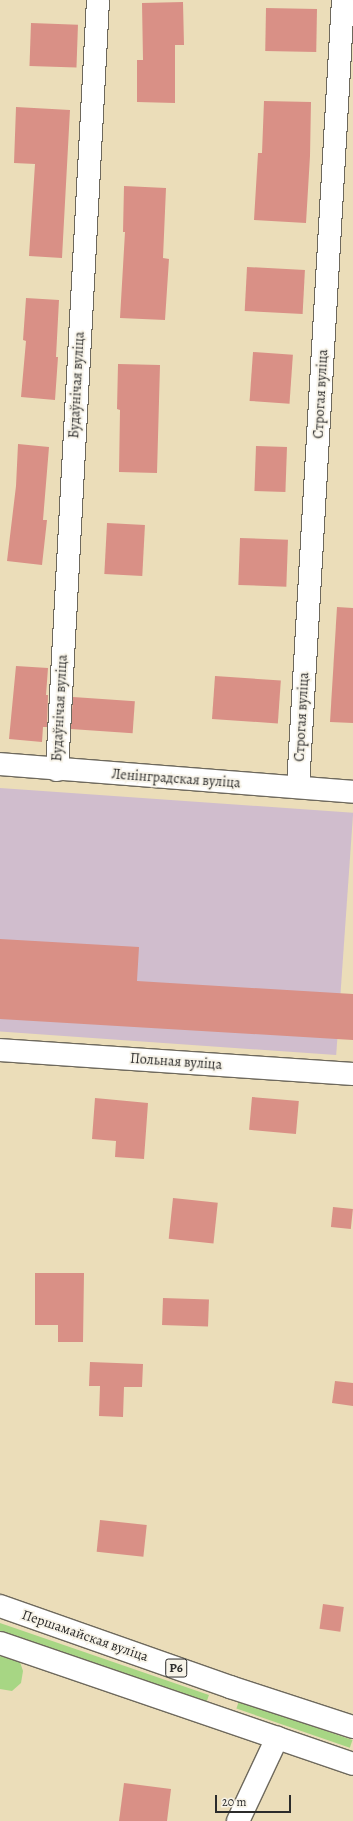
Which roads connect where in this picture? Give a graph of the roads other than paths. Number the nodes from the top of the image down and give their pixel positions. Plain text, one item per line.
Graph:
1 (98, 0) edge
2 (343, 0) edge
3 (0, 764) edge
4 (57, 770) junction
5 (298, 787) junction
6 (353, 792) edge
7 (0, 1050) edge
8 (353, 1074) edge
9 (0, 1606) edge
10 (0, 1643) edge
11 (353, 1727) edge
12 (277, 1738) junction
13 (353, 1764) edge
14 (238, 1821) edge

1 - 4 street, Будаўнічая вуліца
2 - 5 street, Строгая вуліца
3 - 4 street, Ленінградская вуліца
4 - 5 street, Ленінградская вуліца
5 - 6 street, Ленінградская вуліца
7 - 8 street, Польная вуліца
9 - 11 street, Першамайская вуліца / Р6
10 - 12 street, Р6
12 - 13 street, Р6
12 - 14 street

